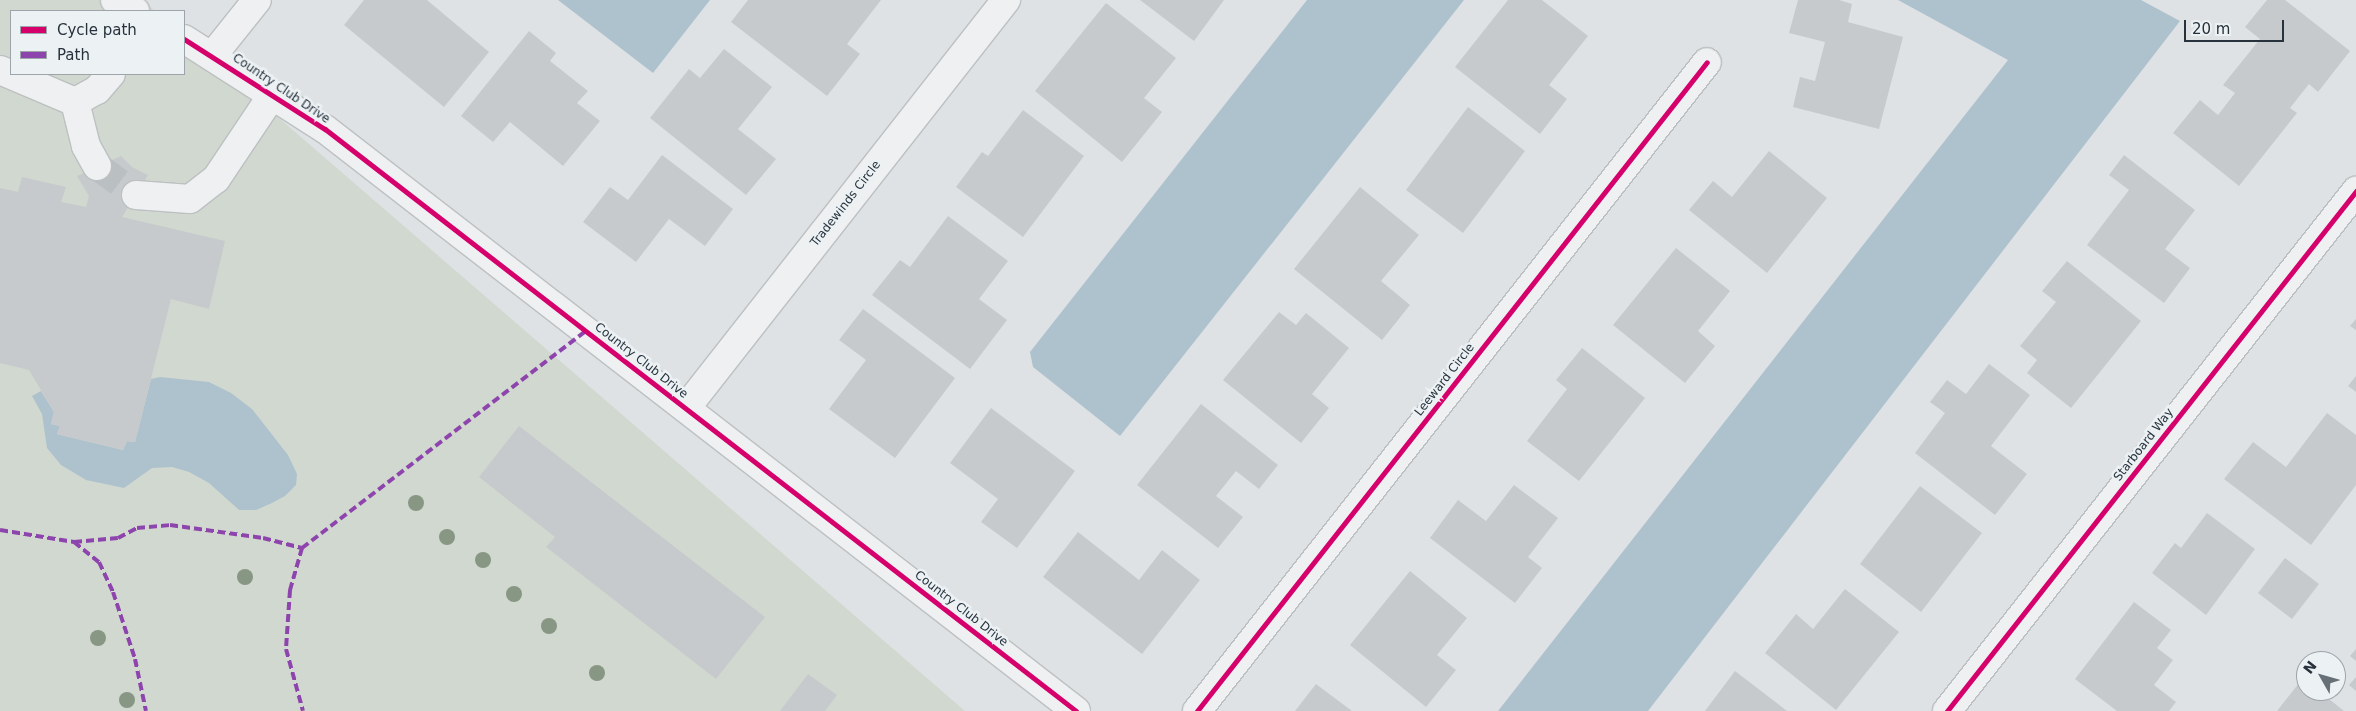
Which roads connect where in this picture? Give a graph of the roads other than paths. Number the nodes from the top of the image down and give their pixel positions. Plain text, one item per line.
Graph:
1 (115, 0) edge
2 (256, 0) edge
3 (1006, 0) edge
4 (133, 10) edge
5 (185, 40) edge
6 (213, 55) junction
7 (1708, 62) dead end
8 (12, 75) edge
9 (110, 75) edge
10 (273, 94) junction
11 (75, 102) junction
12 (97, 166) tunnel mouth
13 (2356, 191) edge
14 (136, 195) tunnel mouth
15 (686, 408) junction
16 (1076, 711) edge
17 (1198, 711) edge
18 (1947, 711) edge

1 - 4 street
2 - 6 street
3 - 15 street, Tradewinds Circle
5 - 6 street, Country Club Drive
6 - 10 street, Country Club Drive
7 - 17 street, Leeward Circle
8 - 11 street
9 - 11 street
10 - 14 street
10 - 15 street, Country Club Drive
11 - 12 street
13 - 18 street, Starboard Way
15 - 16 street, Country Club Drive

